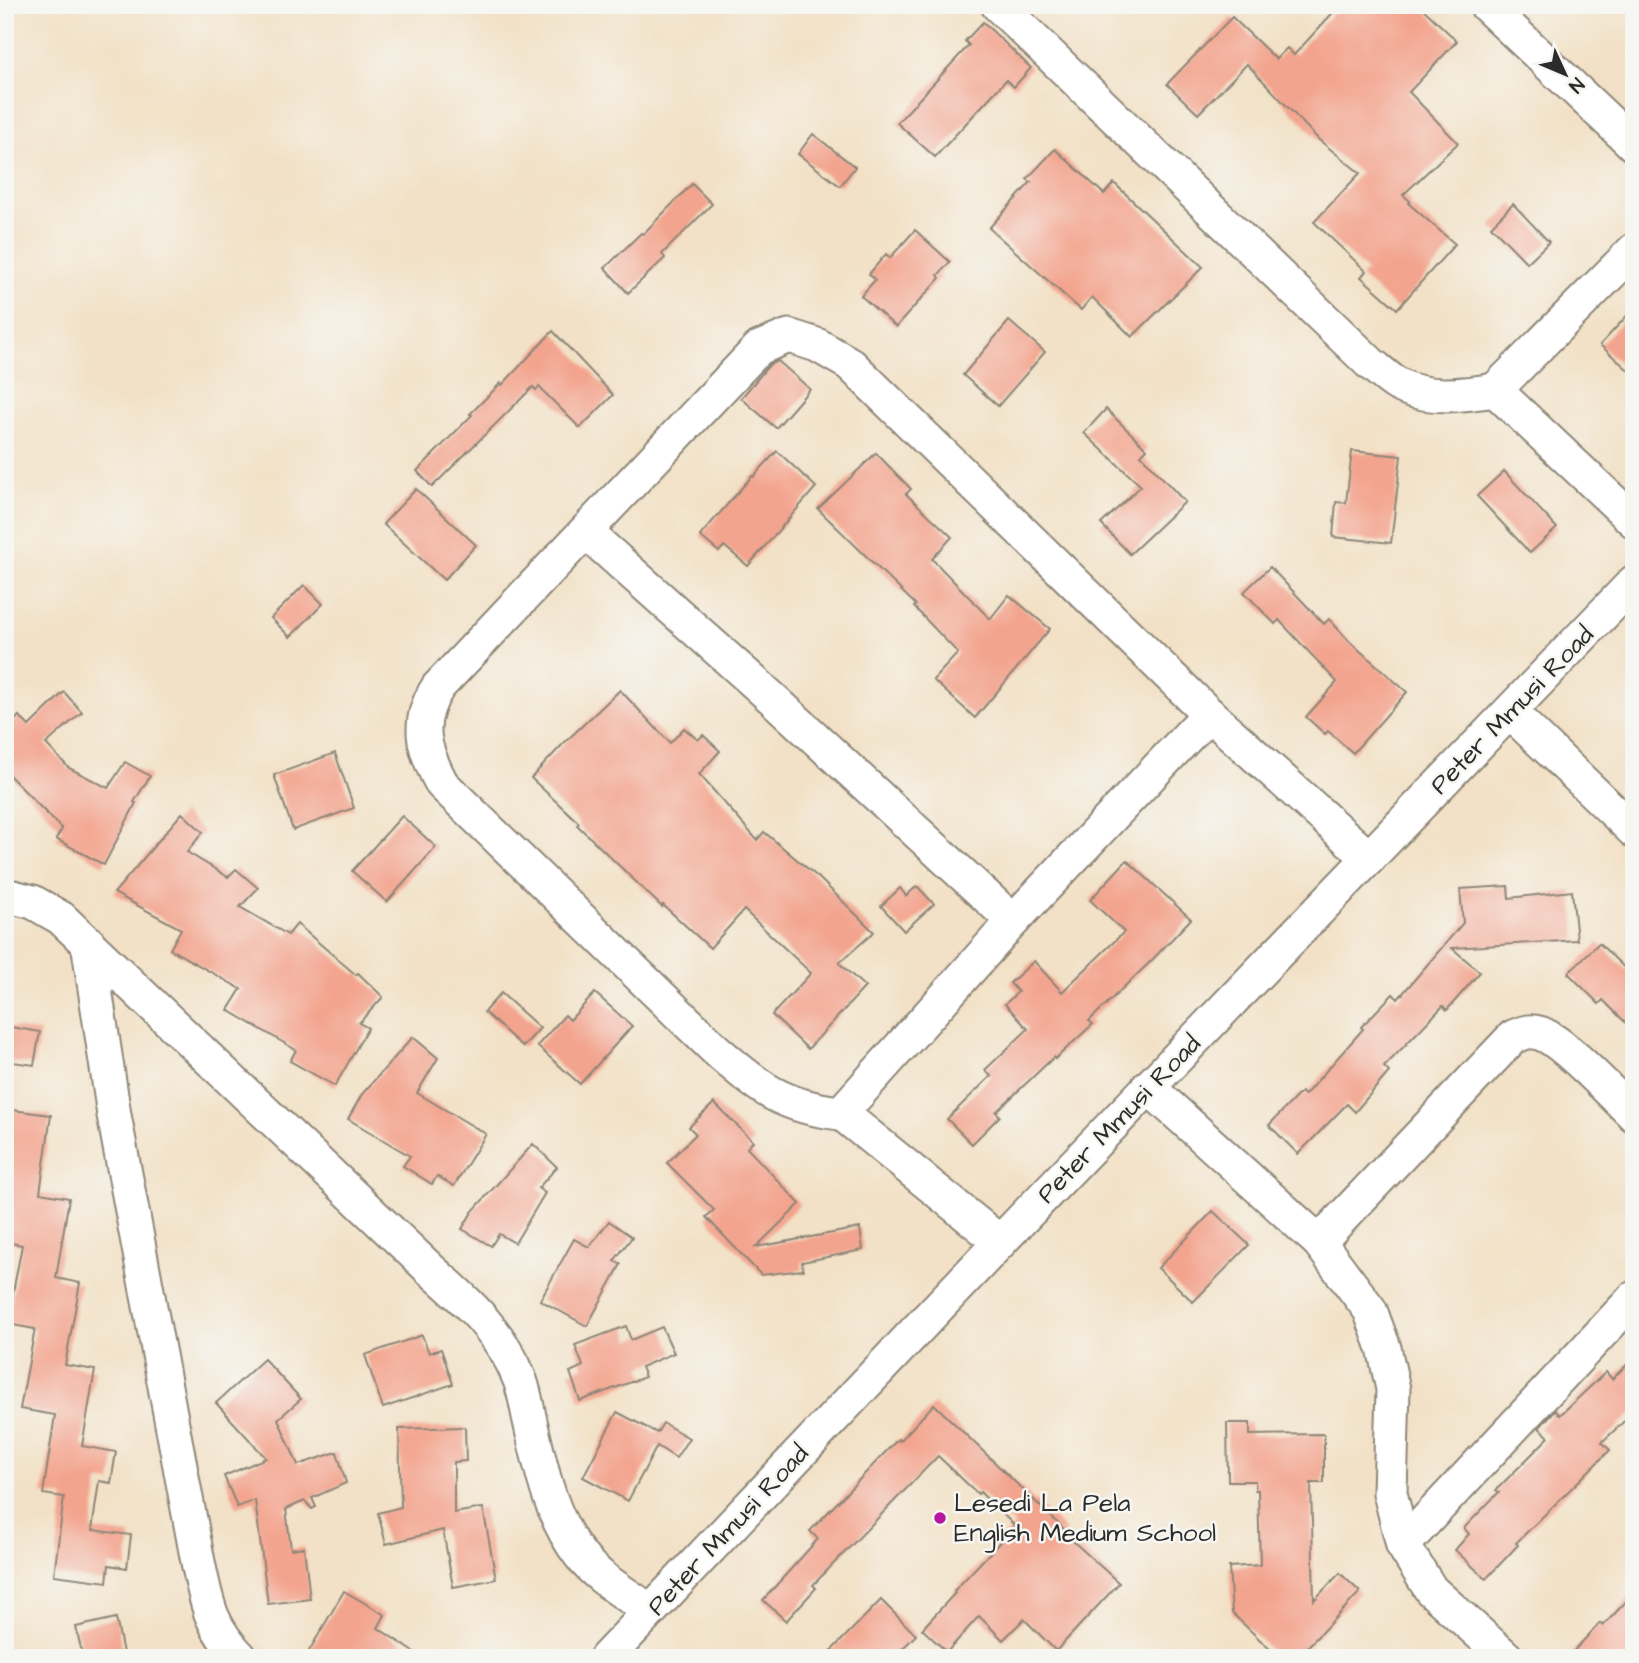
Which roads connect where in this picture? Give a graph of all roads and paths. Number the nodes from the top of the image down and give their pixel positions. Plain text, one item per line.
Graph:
1 (998, 5) edge
2 (1486, 5) edge
3 (1634, 145) edge
4 (1634, 250) edge
5 (1494, 390) junction
6 (1634, 521) edge
7 (586, 532) junction
8 (1634, 582) edge
9 (1510, 712) junction
10 (1209, 714) junction
11 (1634, 831) edge
12 (1369, 858) junction
13 (5, 895) edge
14 (1013, 921) junction
15 (88, 942) junction
16 (1148, 1087) junction
17 (841, 1113) junction
18 (1634, 1115) edge
19 (1000, 1242) junction
20 (1319, 1242) junction
21 (1634, 1298) edge
22 (1403, 1545) junction
23 (650, 1611) junction
24 (241, 1658) edge
25 (606, 1658) edge
26 (1507, 1658) edge

1 - 5 street
2 - 3 street
4 - 5 street
5 - 6 street
7 - 10 street
7 - 14 street
7 - 17 street
8 - 9 street, Peter Mmusi Road
9 - 11 street
9 - 12 street, Peter Mmusi Road
10 - 12 street
10 - 14 street
12 - 16 street, Peter Mmusi Road
13 - 15 street
14 - 17 street
15 - 23 street
15 - 24 street
16 - 19 street, Peter Mmusi Road
16 - 20 street
17 - 19 street
18 - 20 street
19 - 23 street, Peter Mmusi Road
20 - 22 street
21 - 22 street
22 - 26 street
23 - 25 street, Peter Mmusi Road

